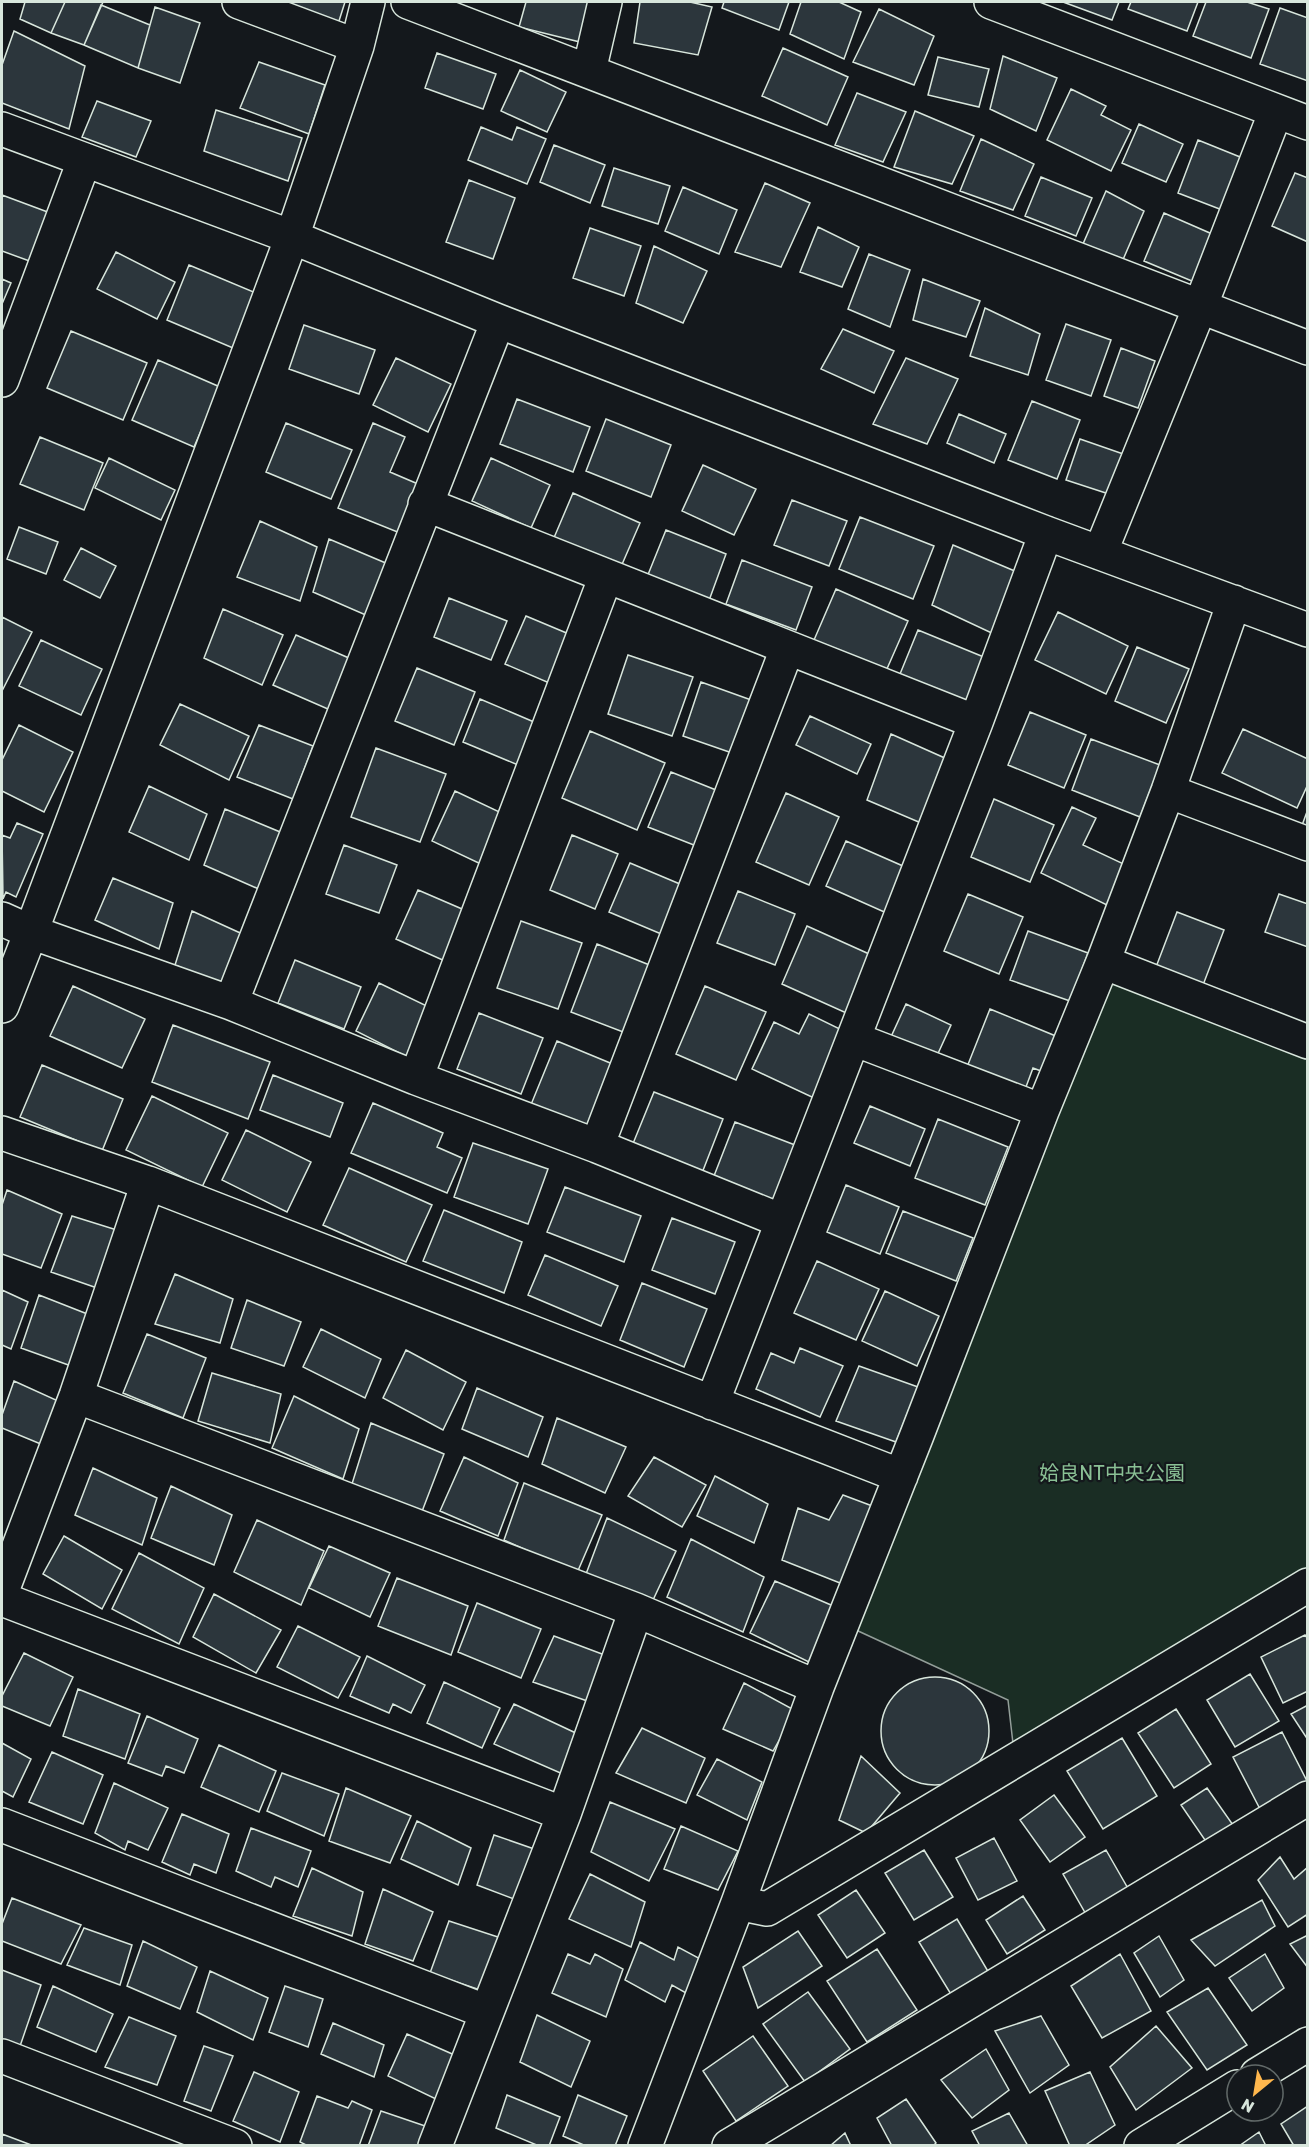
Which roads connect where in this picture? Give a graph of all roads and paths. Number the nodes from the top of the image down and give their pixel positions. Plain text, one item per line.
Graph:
1 (239, 2) edge
2 (368, 2) edge
3 (408, 2) edge
4 (605, 2) edge
5 (991, 2) edge
6 (357, 46) junction
7 (589, 71) junction
8 (1276, 111) junction
9 (1308, 123) edge
10 (2, 129) edge
11 (84, 161) junction
12 (292, 237) junction
13 (1200, 307) junction
14 (498, 321) junction
15 (1308, 348) edge
16 (5, 360) edge
17 (425, 504) junction
18 (1046, 533) junction
19 (1100, 553) junction
20 (606, 576) junction
21 (1234, 602) junction
22 (1308, 630) edge
23 (787, 649) junction
24 (975, 722) junction
25 (1168, 790) junction
26 (1308, 844) edge
27 (2, 919) edge
28 (31, 932) junction
29 (1103, 962) junction
30 (231, 1003) junction
31 (2, 1006) edge
32 (854, 1039) junction
33 (1308, 1042) edge
34 (416, 1078) junction
35 (1042, 1111) junction
36 (2, 1133) edge
37 (597, 1146) junction
38 (148, 1184) junction
39 (782, 1221) junction
40 (76, 1396) junction
41 (712, 1403) junction
42 (901, 1476) junction
43 (1308, 1585) edge
44 (2, 1591) edge
45 (2, 1599) edge
46 (636, 1610) junction
47 (817, 1687) junction
48 (1306, 1802) edge
49 (564, 1814) junction
50 (2, 1825) edge
51 (738, 1903) junction
52 (487, 2012) junction
53 (1308, 2044) edge
54 (2, 2056) edge
55 (1277, 2063) edge
56 (1225, 2095) edge
57 (1155, 2142) edge
58 (235, 2145) edge
59 (435, 2145) edge
60 (645, 2145) edge
61 (729, 2145) edge

1 - 6 street
2 - 6 street
3 - 7 street
4 - 7 street
5 - 8 street
6 - 12 street
7 - 13 street
8 - 9 street
8 - 13 street
10 - 11 street
11 - 12 street
11 - 16 street
12 - 14 street
12 - 28 street
13 - 15 street
13 - 19 street
14 - 17 street
14 - 18 street
17 - 20 street
17 - 30 street
18 - 19 street
18 - 24 street
19 - 21 street
20 - 23 street
20 - 34 street
21 - 22 street
21 - 25 street
23 - 24 street
23 - 37 street
24 - 32 street
25 - 26 street
25 - 29 street
27 - 28 street
28 - 30 street
28 - 31 street
29 - 33 street
29 - 35 street
30 - 34 street
32 - 35 street
32 - 39 street
34 - 37 street
35 - 42 street
36 - 38 street
37 - 39 street
38 - 40 street
38 - 41 street
39 - 41 street
40 - 44 street
40 - 46 street
41 - 42 street
42 - 47 street
43 - 51 street
45 - 49 street
46 - 47 street
46 - 49 street
47 - 51 street
48 - 61 street
49 - 52 street
50 - 52 street
51 - 60 street
52 - 59 street
53 - 55 street
54 - 58 street
56 - 57 street

